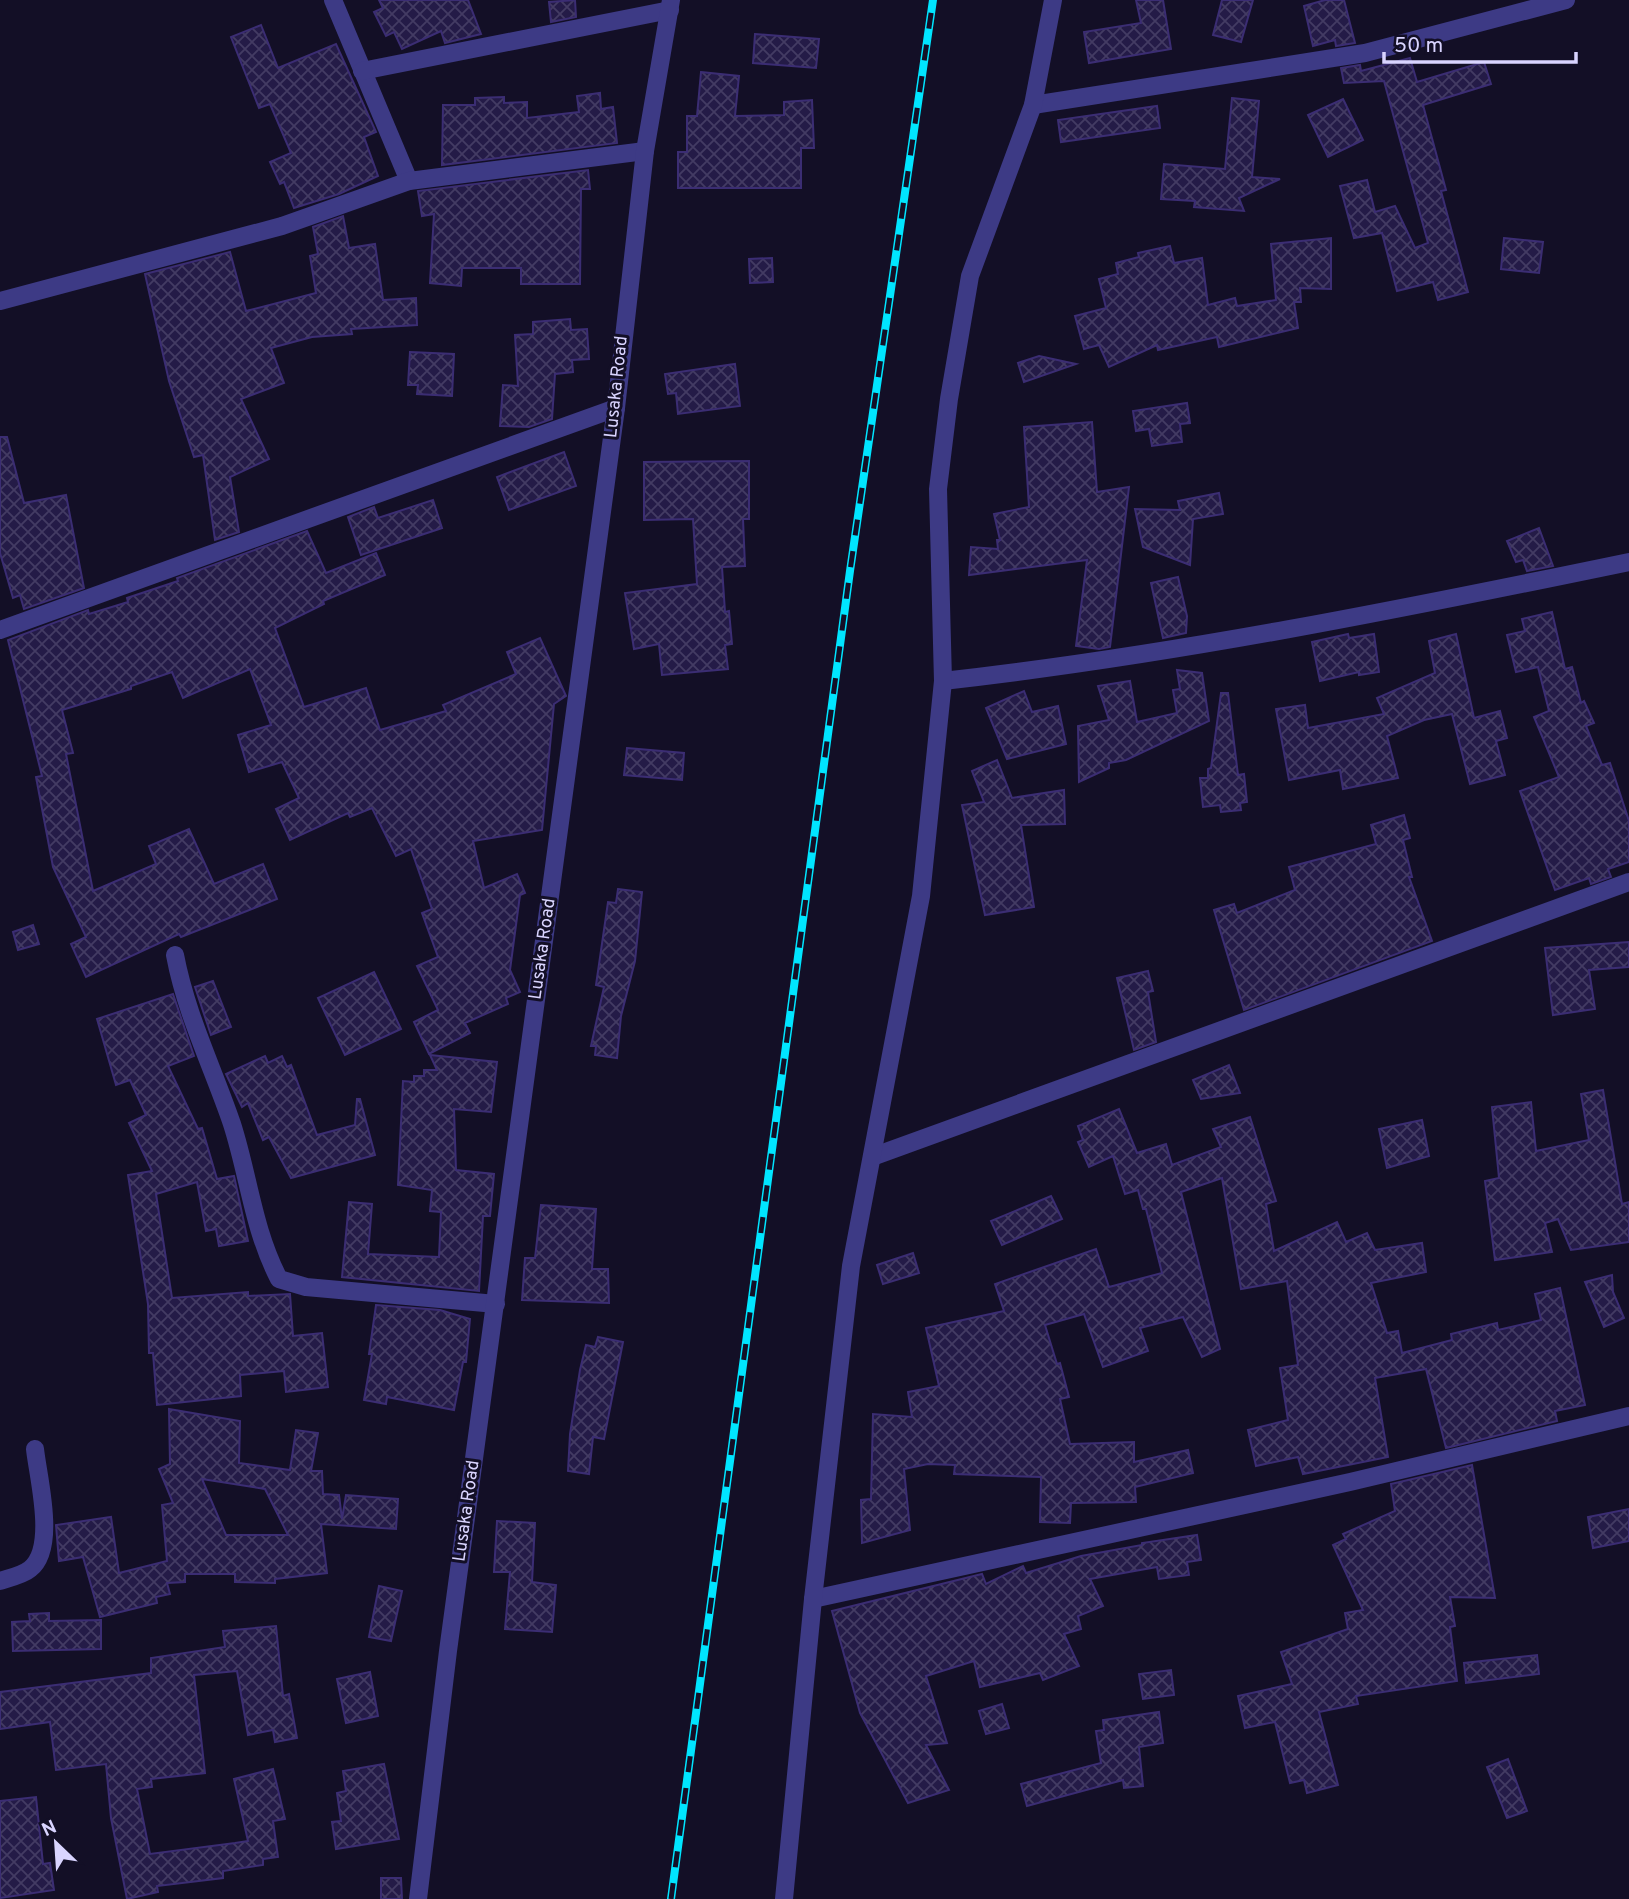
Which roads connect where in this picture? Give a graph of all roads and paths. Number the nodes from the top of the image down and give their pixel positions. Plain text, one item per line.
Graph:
1 (333, 0) edge
2 (1053, 0) edge
3 (1566, 0) edge
4 (670, 5) edge
5 (362, 71) junction
6 (1033, 105) junction
7 (645, 151) junction
8 (409, 181) junction
9 (0, 301) edge
10 (616, 408) junction
11 (1629, 562) edge
12 (0, 630) edge
13 (943, 681) junction
14 (1629, 882) edge
15 (175, 955) dead end
16 (872, 1157) junction
17 (496, 1304) junction
18 (1629, 1416) edge
19 (34, 1449) dead end
20 (0, 1581) edge
21 (813, 1599) junction
22 (418, 1899) edge
23 (784, 1899) edge

1 - 5 street
2 - 6 street
3 - 6 street
4 - 5 street
4 - 7 street, Lusaka Road
5 - 8 street
6 - 13 street
7 - 8 street
7 - 10 street, Lusaka Road
8 - 9 street
10 - 12 street
10 - 17 street, Lusaka Road
11 - 13 street
13 - 16 street
14 - 16 street
15 - 17 street
16 - 21 street
17 - 22 street, Lusaka Road
18 - 21 street
19 - 20 street
21 - 23 street

